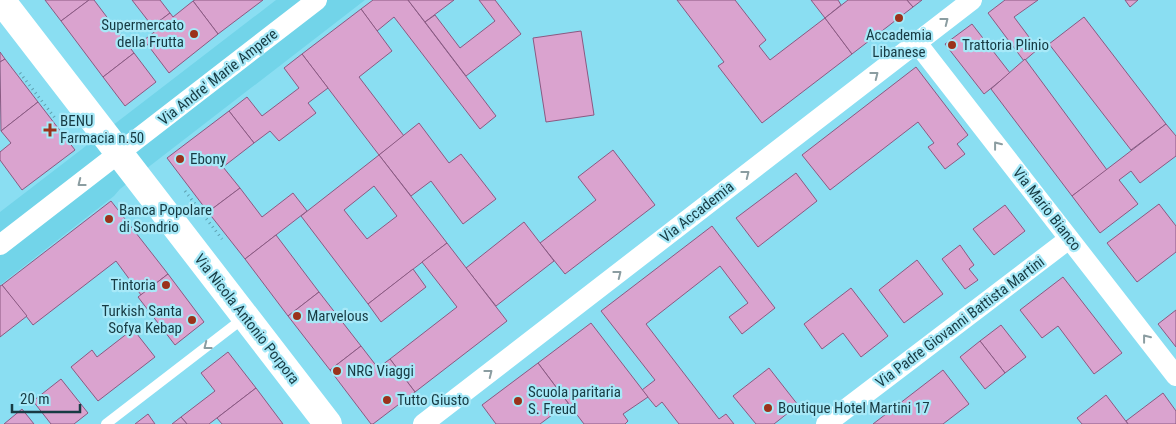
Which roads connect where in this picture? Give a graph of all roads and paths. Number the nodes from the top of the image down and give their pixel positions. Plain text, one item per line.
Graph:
1 (1, 0) edge
2 (317, 0) edge
3 (972, 0) edge
4 (917, 42) junction
5 (20, 73) dead end
6 (54, 118) dead end
7 (119, 153) junction
8 (185, 191) dead end
9 (222, 239) dead end
10 (1069, 239) junction
11 (0, 245) edge
12 (246, 317) junction
13 (1176, 376) edge
14 (106, 424) edge
15 (328, 424) edge
16 (423, 424) edge
17 (826, 424) edge

1 - 7 main road, Via Nicola Antonio Porpora
2 - 7 street, Via Andre' Marie Ampere
4 -> 3 street, Via Accademia
10 -> 4 street, Via Mario Bianco
16 -> 4 street, Via Accademia
5 - 6 path
7 -> 11 street, Via Andre' Marie Ampere
7 - 12 main road, Via Nicola Antonio Porpora
8 - 9 path
13 -> 10 street, Via Mario Bianco
10 - 17 street, Via Padre Giovanni Battista Martini
12 -> 14 lane
12 - 15 main road, Via Nicola Antonio Porpora

